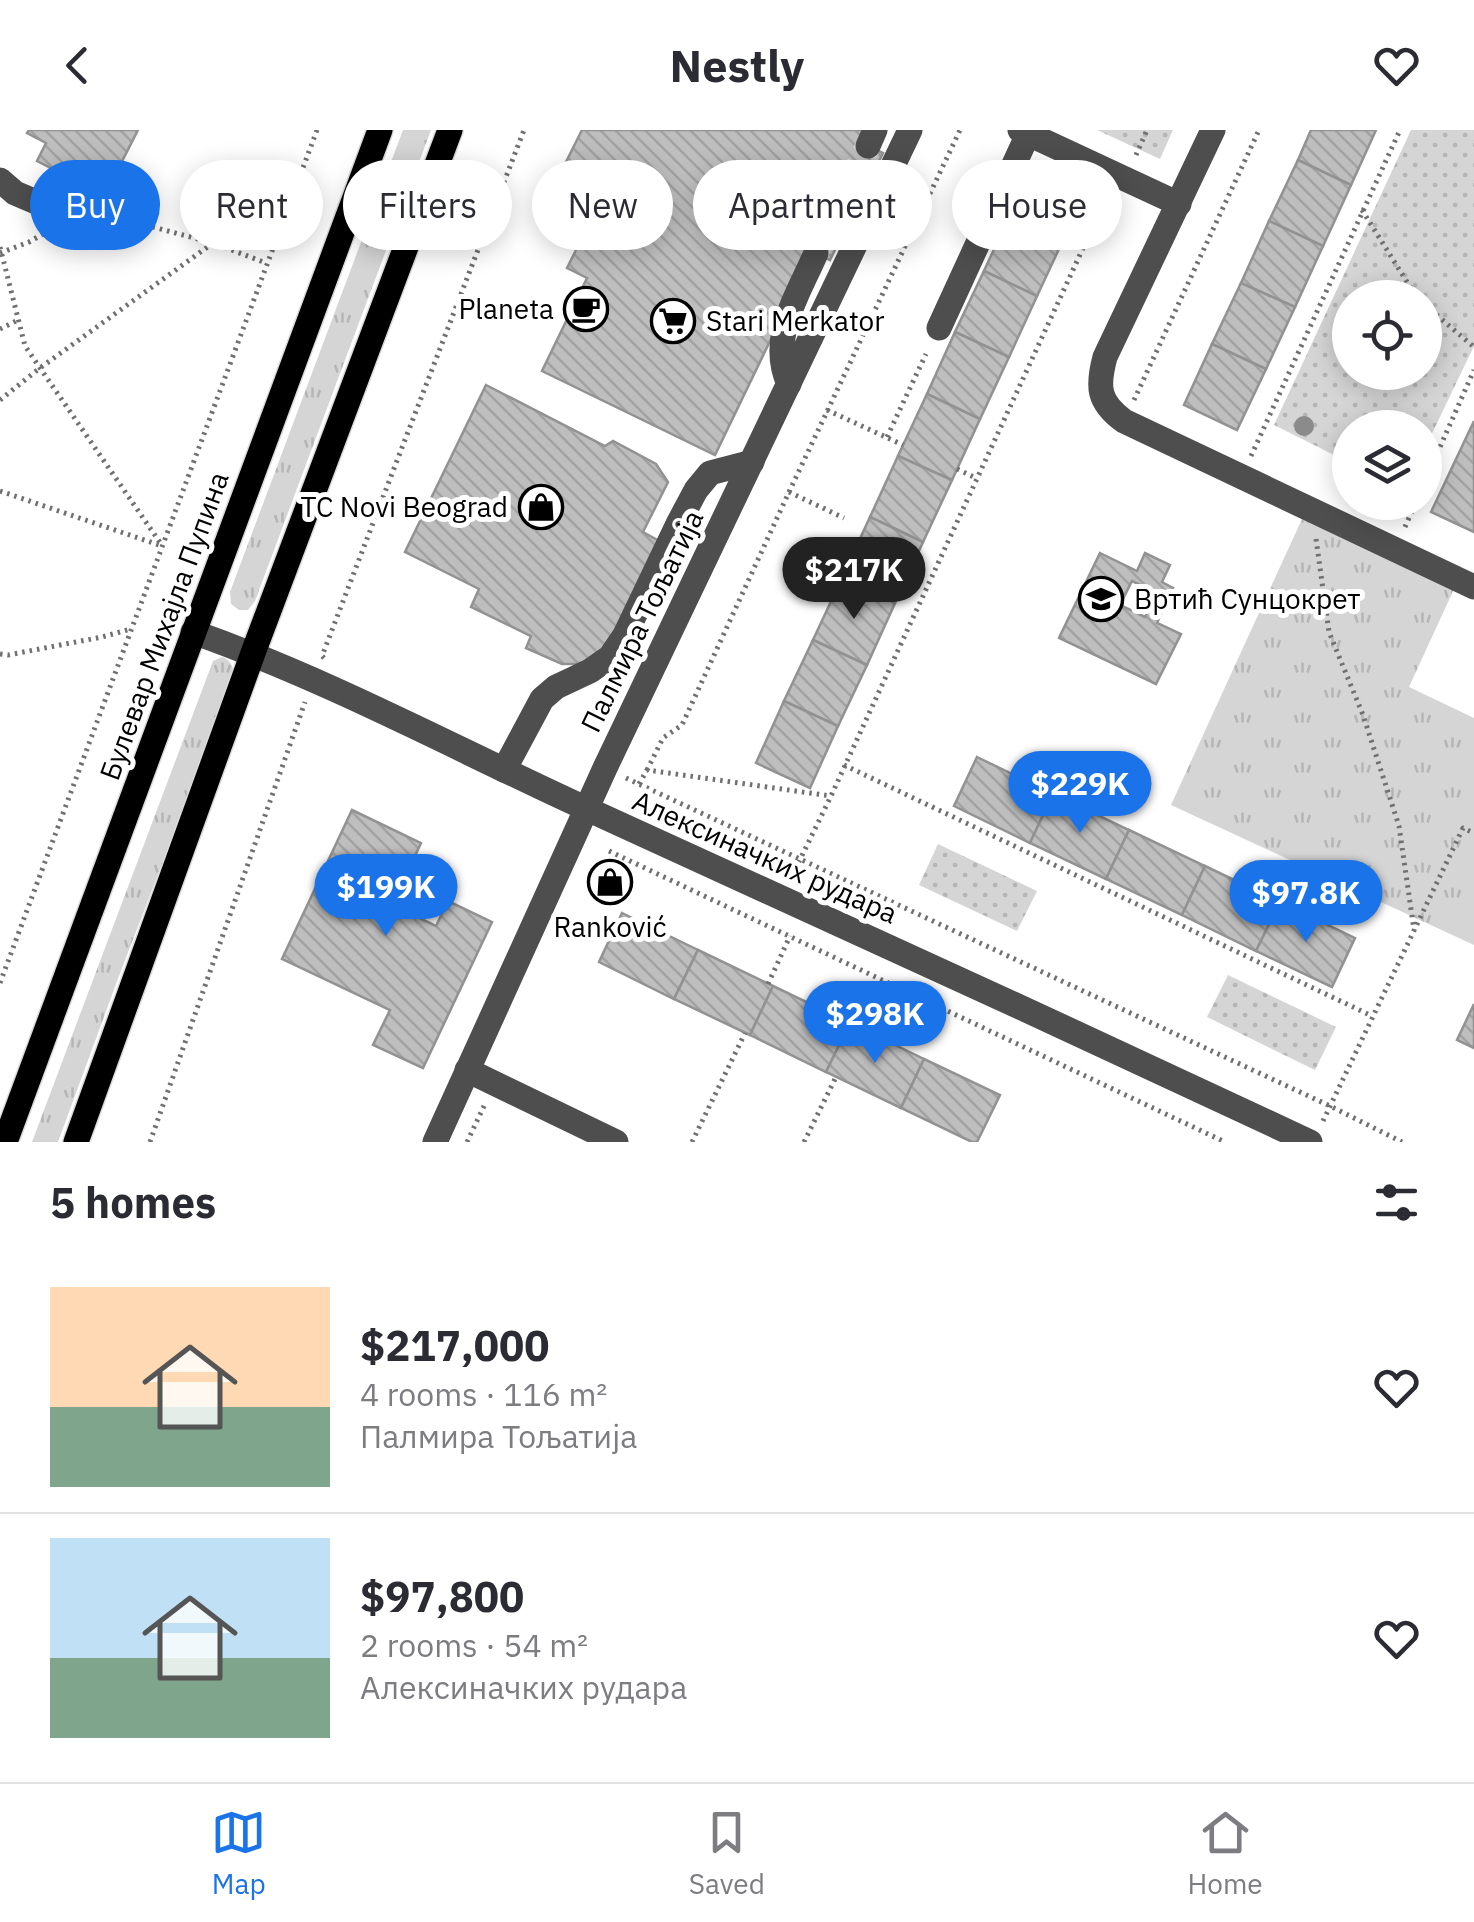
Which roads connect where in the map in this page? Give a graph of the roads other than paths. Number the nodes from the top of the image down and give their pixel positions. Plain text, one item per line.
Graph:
1 (380, 130) edge
2 (450, 130) edge
3 (910, 130) edge
4 (1213, 130) edge
5 (1024, 132) edge
6 (0, 180) edge
7 (30, 199) edge
8 (1179, 204) junction
9 (816, 254) tunnel mouth
10 (938, 328) dead end
11 (789, 384) junction
12 (752, 462) junction
13 (1474, 587) edge
14 (193, 632) junction
15 (253, 653) junction
16 (504, 770) junction
17 (586, 808) junction
18 (467, 1070) junction
19 (1316, 1133) edge
20 (6, 1142) edge
21 (76, 1142) edge
22 (435, 1142) edge
23 (616, 1142) edge

1 - 14 main road, Булевар Михајла Пупина
2 - 15 main road
3 - 11 street, Палмира Тољатија
4 - 8 street
5 - 8 street
5 - 10 street
6 - 7 street
8 - 13 street
9 - 11 street
11 - 12 street, Палмира Тољатија
12 - 16 street
12 - 17 street, Палмира Тољатија
14 - 15 street, Алексиначких рудара
14 - 20 main road, Булевар Михајла Пупина
15 - 16 street, Алексиначких рудара
15 - 21 main road
16 - 17 street, Алексиначких рудара
17 - 18 street, Палмира Тољатија
17 - 19 street, Алексиначких рудара
18 - 22 street, Палмира Тољатија
18 - 23 street

